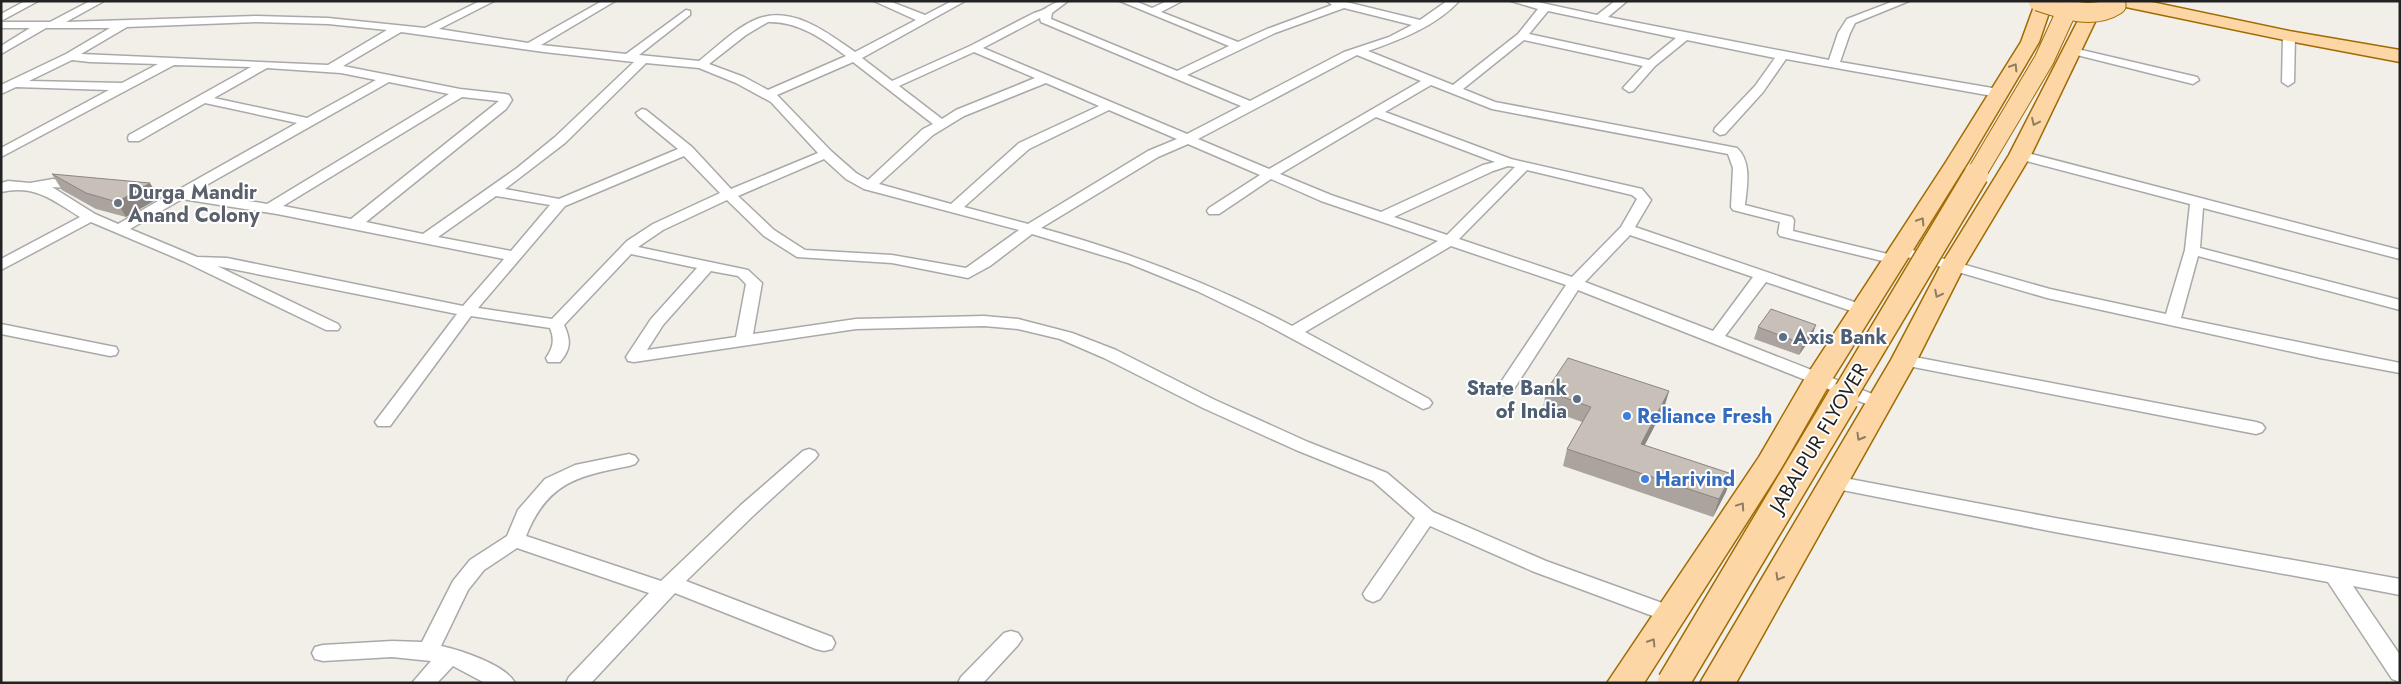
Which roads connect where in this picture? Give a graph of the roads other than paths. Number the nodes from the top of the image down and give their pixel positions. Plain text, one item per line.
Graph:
1 (33, 1) edge
2 (99, 1) edge
3 (489, 1) edge
4 (610, 1) edge
5 (880, 1) edge
6 (960, 1) edge
7 (1063, 1) edge
8 (1125, 1) edge
9 (1177, 1) edge
10 (1328, 1) edge
11 (1454, 1) edge
12 (1516, 1) edge
13 (1622, 1) edge
14 (1904, 1) edge
15 (2038, 1) edge
16 (2090, 3) edge
17 (1342, 4) junction
18 (1545, 7) junction
19 (1151, 12) junction
20 (686, 13) dead end
21 (1038, 16) dead end
22 (1, 18) edge
23 (1599, 18) junction
24 (924, 19) junction
25 (126, 24) junction
26 (1422, 24) junction
27 (2227, 24) junction
28 (47, 25) junction
29 (1, 26) edge
30 (399, 28) junction
31 (427, 30) junction
32 (1522, 36) junction
33 (1685, 36) junction
34 (2289, 36) junction
35 (1238, 46) junction
36 (530, 47) junction
37 (974, 48) junction
38 (1, 50) edge
39 (1358, 51) junction
40 (2073, 51) junction
41 (1783, 55) junction
42 (70, 56) junction
43 (2400, 56) edge
44 (854, 57) junction
45 (635, 59) junction
46 (173, 61) junction
47 (264, 64) junction
48 (1652, 64) junction
49 (1834, 64) junction
50 (701, 65) junction
51 (331, 68) junction
52 (1177, 75) junction
53 (389, 77) junction
54 (1047, 78) junction
55 (1431, 80) junction
56 (2193, 80) dead end
57 (2288, 82) dead end
58 (14, 84) junction
59 (890, 86) junction
60 (127, 87) junction
61 (1629, 88) dead end
62 (1, 90) edge
63 (1454, 90) junction
64 (460, 92) junction
65 (1998, 93) junction
66 (767, 95) junction
67 (203, 99) junction
68 (1110, 106) junction
69 (1251, 106) junction
70 (642, 113) dead end
71 (1376, 113) junction
72 (308, 122) junction
73 (941, 124) junction
74 (1720, 131) dead end
75 (134, 138) dead end
76 (1188, 139) junction
77 (687, 150) junction
78 (1, 152) edge
79 (826, 154) junction
80 (2020, 155) junction
81 (1518, 164) junction
82 (1270, 174) junction
83 (36, 186) junction
84 (869, 186) junction
85 (92, 187) edge
86 (1, 188) edge
87 (121, 189) edge
88 (494, 191) junction
89 (180, 194) junction
90 (727, 195) junction
91 (2197, 202) junction
92 (560, 203) junction
93 (270, 208) junction
94 (954, 209) junction
95 (1214, 211) dead end
96 (90, 217) junction
97 (1382, 217) junction
98 (353, 225) junction
99 (119, 229) junction
100 (1029, 229) junction
101 (1627, 229) junction
102 (424, 239) junction
103 (1450, 240) junction
104 (626, 249) junction
105 (2192, 250) junction
106 (2400, 255) edge
107 (513, 256) junction
108 (1898, 256) junction
109 (194, 261) junction
110 (1952, 265) junction
111 (1, 266) edge
112 (707, 266) junction
113 (1763, 275) junction
114 (1575, 283) junction
115 (2400, 305) edge
116 (1863, 310) junction
117 (468, 311) junction
118 (2172, 321) junction
119 (556, 324) junction
120 (332, 327) dead end
121 (1, 329) edge
122 (1292, 332) junction
123 (1716, 338) junction
124 (744, 339) junction
125 (110, 351) dead end
126 (554, 358) dead end
127 (1904, 360) junction
128 (2400, 368) edge
129 (1819, 378) junction
130 (1504, 390) dead end
131 (1423, 403) dead end
132 (1879, 403) junction
133 (384, 422) dead end
134 (2256, 428) dead end
135 (809, 455) dead end
136 (629, 460) dead end
137 (1834, 482) junction
138 (1426, 517) junction
139 (515, 540) junction
140 (2335, 576) junction
141 (668, 587) junction
142 (2400, 587) edge
143 (1374, 594) dead end
144 (1669, 614) junction
145 (1011, 639) dead end
146 (824, 643) dead end
147 (323, 653) dead end
148 (427, 653) junction
149 (448, 657) junction
150 (2400, 673) edge
151 (423, 683) edge
152 (504, 683) edge
153 (577, 683) edge
154 (969, 683) edge
155 (1625, 683) edge
156 (1673, 683) edge
157 (1718, 683) edge

1 - 22 street
2 - 28 street
3 - 31 street
4 - 36 street
5 - 24 street
6 - 24 street
7 - 52 street
8 - 19 street
9 - 19 street
10 - 17 street
11 - 26 street
12 - 18 street
13 - 23 street
14 - 49 street
15 - 16 main road, bridge
16 - 27 main road
16 - 27 main road
16 - 40 main road
65 -> 16 main road
16 - 156 main road, JABALPUR FLYOVER, bridge
17 - 26 street
17 - 35 street
18 - 23 street
18 - 32 street
19 - 35 street
20 - 45 street
21 - 37 street
23 - 33 street
24 - 44 street
25 - 28 street
25 - 30 street
25 - 42 street
26 - 39 street
27 - 34 main road
28 - 29 street
28 - 38 street
30 - 31 street
30 - 51 street
31 - 36 street
32 - 48 street
32 - 63 street
33 - 41 street
33 - 48 street
34 - 43 main road
34 - 57 street
35 - 52 street
36 - 45 street
37 - 54 street
37 - 59 street
39 - 55 street
39 - 69 street
40 - 56 street
40 -> 80 main road
41 - 49 street
41 - 74 street
42 - 46 street
42 - 58 street
44 - 50 street
44 - 59 street
44 - 66 street
45 - 50 street
45 - 88 street
46 - 47 street
46 - 60 street
47 - 51 street
47 - 67 street
48 - 61 street
49 - 65 street
50 - 66 street
51 - 53 street
52 - 69 street
53 - 64 street
53 - 72 street
54 - 68 street
54 - 73 street
55 - 63 street
55 - 71 street
58 - 60 street
58 - 62 street
59 - 73 street
60 - 78 street
63 - 108 street
64 - 93 street
64 - 98 street
108 -> 65 main road
66 - 79 street
67 - 72 street
67 - 75 street
68 - 76 street
68 - 94 street
69 - 76 street
70 - 77 street
71 - 81 street
71 - 82 street
72 - 89 street
73 - 84 street
76 - 82 street
76 - 100 street
77 - 90 street
77 - 92 street
79 - 84 street
79 - 90 street
80 - 91 street
80 - 110 main road
81 - 97 street
81 - 101 street
81 - 103 street
82 - 95 street
82 - 97 street
83 - 85 street
83 - 86 street
83 - 96 street
84 - 94 street
87 - 89 street
88 - 92 street
88 - 102 street
89 - 93 street
89 - 99 street
90 - 100 street
90 - 104 street
91 - 105 street
91 - 106 street
92 - 107 street
93 - 98 street
94 - 100 street
96 - 99 street
96 - 111 street
97 - 103 street
98 - 102 street
99 - 109 street
100 - 122 street
101 - 113 street
101 - 114 street
102 - 107 street
103 - 114 street
103 - 122 street
104 - 112 street
104 - 119 street
105 - 115 street
105 - 118 street
107 - 117 street
108 - 110 street
108 - 116 main road
109 - 117 street
109 - 120 street
110 - 118 street
110 -> 127 main road
112 - 124 street
112 - 124 street
113 - 116 street
113 - 123 street
114 - 123 street
114 - 130 street
116 - 129 main road
117 - 119 street
117 - 133 street
118 - 128 street
119 - 126 street
121 - 125 street
122 - 131 street
123 - 129 street
124 - 138 street
127 - 132 main road
127 - 134 street
129 - 132 street
144 -> 129 main road
132 -> 137 main road
135 - 141 street
136 - 139 street
137 - 140 street
137 -> 157 main road
138 - 143 street
138 - 144 street
139 - 141 street
139 - 148 street
140 - 142 street
140 - 150 street
141 - 146 street
141 - 153 street
155 -> 144 main road
145 - 154 street
147 - 148 street
148 - 149 street
149 - 151 street
149 - 152 street

